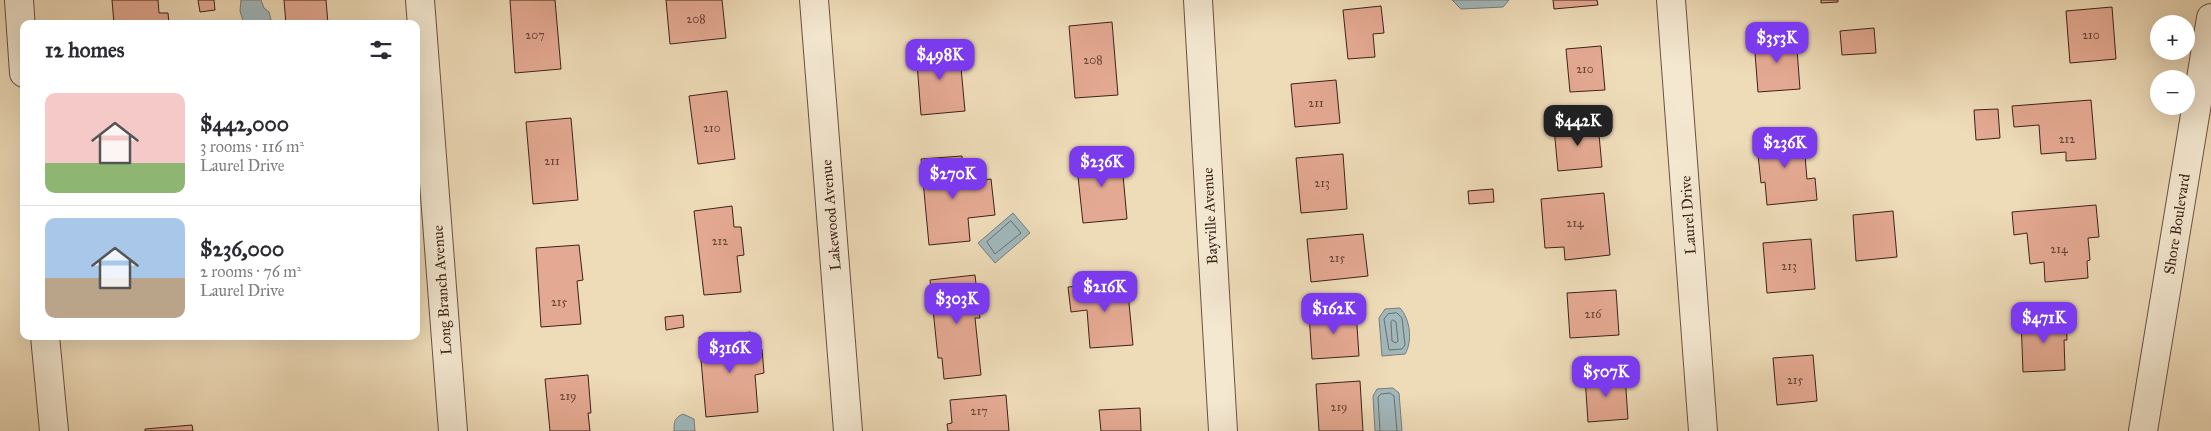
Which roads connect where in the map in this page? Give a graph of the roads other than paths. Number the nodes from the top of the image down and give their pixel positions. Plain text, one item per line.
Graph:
1 (19, 0) edge
2 (420, 0) edge
3 (814, 0) edge
4 (1198, 0) edge
5 (1671, 0) edge
6 (2211, 18) edge
7 (20, 20) edge
8 (44, 340) edge
9 (54, 431) edge
10 (453, 431) edge
11 (848, 431) edge
12 (1223, 431) edge
13 (1703, 431) edge
14 (2143, 431) edge

1 - 7 street
2 - 10 street, Long Branch Avenue
3 - 11 street, Lakewood Avenue
4 - 12 street, Bayville Avenue
5 - 13 street, Laurel Drive
6 - 14 street, Shore Boulevard
8 - 9 street

